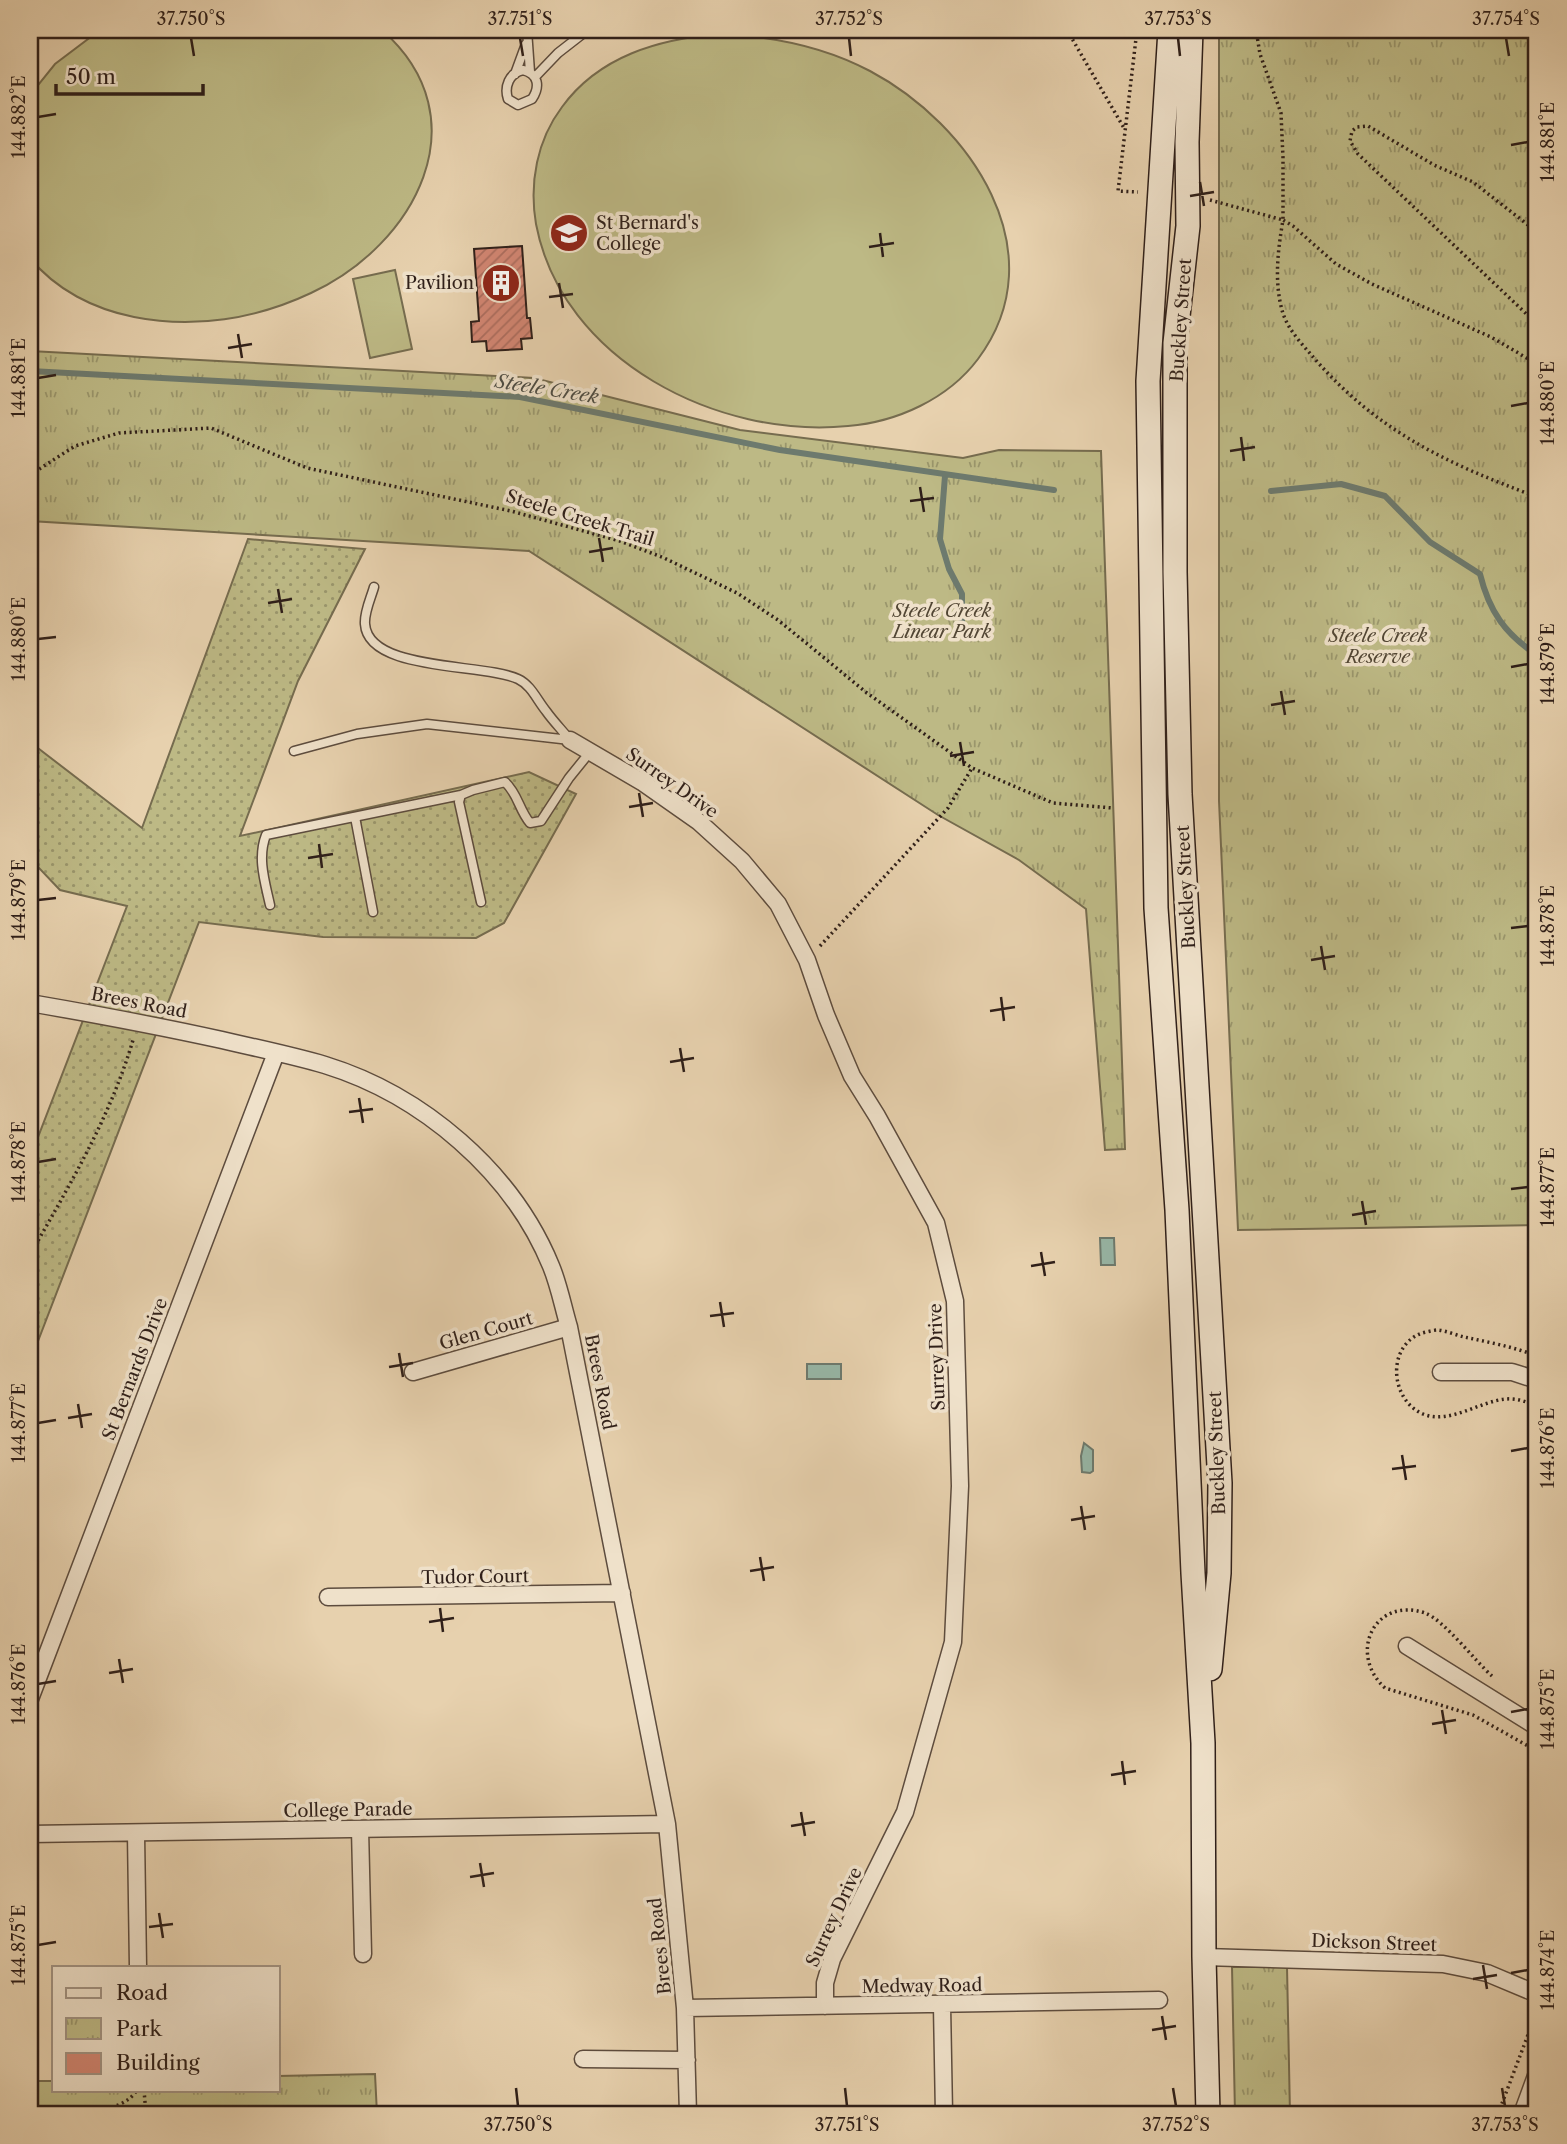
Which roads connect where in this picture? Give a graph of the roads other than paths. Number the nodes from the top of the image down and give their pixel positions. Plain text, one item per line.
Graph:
1 (527, 30) edge
2 (1170, 30) edge
3 (1191, 30) edge
4 (585, 32) dead end
5 (527, 41) junction
6 (515, 74) junction
7 (532, 74) junction
8 (374, 587) dead end
9 (570, 740) junction
10 (294, 751) dead end
11 (590, 752) junction
12 (461, 796) junction
13 (355, 817) junction
14 (481, 902) dead end
15 (270, 905) dead end
16 (373, 912) dead end
17 (30, 1003) edge
18 (276, 1053) junction
19 (569, 1327) junction
20 (413, 1372) dead end
21 (1441, 1372) dead end
22 (1537, 1380) edge
23 (622, 1593) junction
24 (328, 1597) dead end
25 (1407, 1646) dead end
26 (30, 1699) edge
27 (1537, 1727) edge
28 (1203, 1744) junction
29 (667, 1824) junction
30 (360, 1829) junction
31 (30, 1834) edge
32 (136, 1834) junction
33 (363, 1954) dead end
34 (1204, 1957) junction
35 (138, 1966) edge
36 (1537, 1994) edge
37 (1159, 2000) dead end
38 (942, 2005) junction
39 (825, 2006) junction
40 (685, 2008) junction
41 (583, 2059) dead end
42 (687, 2060) junction
43 (1537, 2073) edge
44 (688, 2114) edge
45 (944, 2114) edge
46 (1208, 2114) edge
47 (1522, 2114) edge

1 - 5 lane
2 - 28 main road, Buckley Street
3 - 28 main road, Buckley Street
4 - 7 lane
5 - 6 lane
5 - 7 lane
6 - 7 lane
6 - 7 lane
8 - 9 lane
9 - 10 lane
9 - 11 street, Surrey Drive
11 - 12 lane
11 - 39 street, Surrey Drive
12 - 13 lane
12 - 14 lane
13 - 15 lane
13 - 16 lane
17 - 18 street, Brees Road
18 - 19 street, Brees Road
18 - 26 street, St Bernards Drive
19 - 20 street, Glen Court
19 - 23 street, Brees Road
21 - 22 street
23 - 24 street, Tudor Court
23 - 29 street, Brees Road
25 - 27 street
28 - 34 main road, Buckley Street
29 - 30 street, College Parade
29 - 40 street, Brees Road
30 - 32 street, College Parade
30 - 33 street
31 - 32 street, College Parade
32 - 35 street
34 - 36 street, Dickson Street
34 - 46 main road, Buckley Street
37 - 38 street, Medway Road
38 - 39 street, Medway Road
38 - 45 street
39 - 40 street, Medway Road
40 - 42 street, Brees Road
41 - 42 street
42 - 44 street, Brees Road
43 - 47 street

